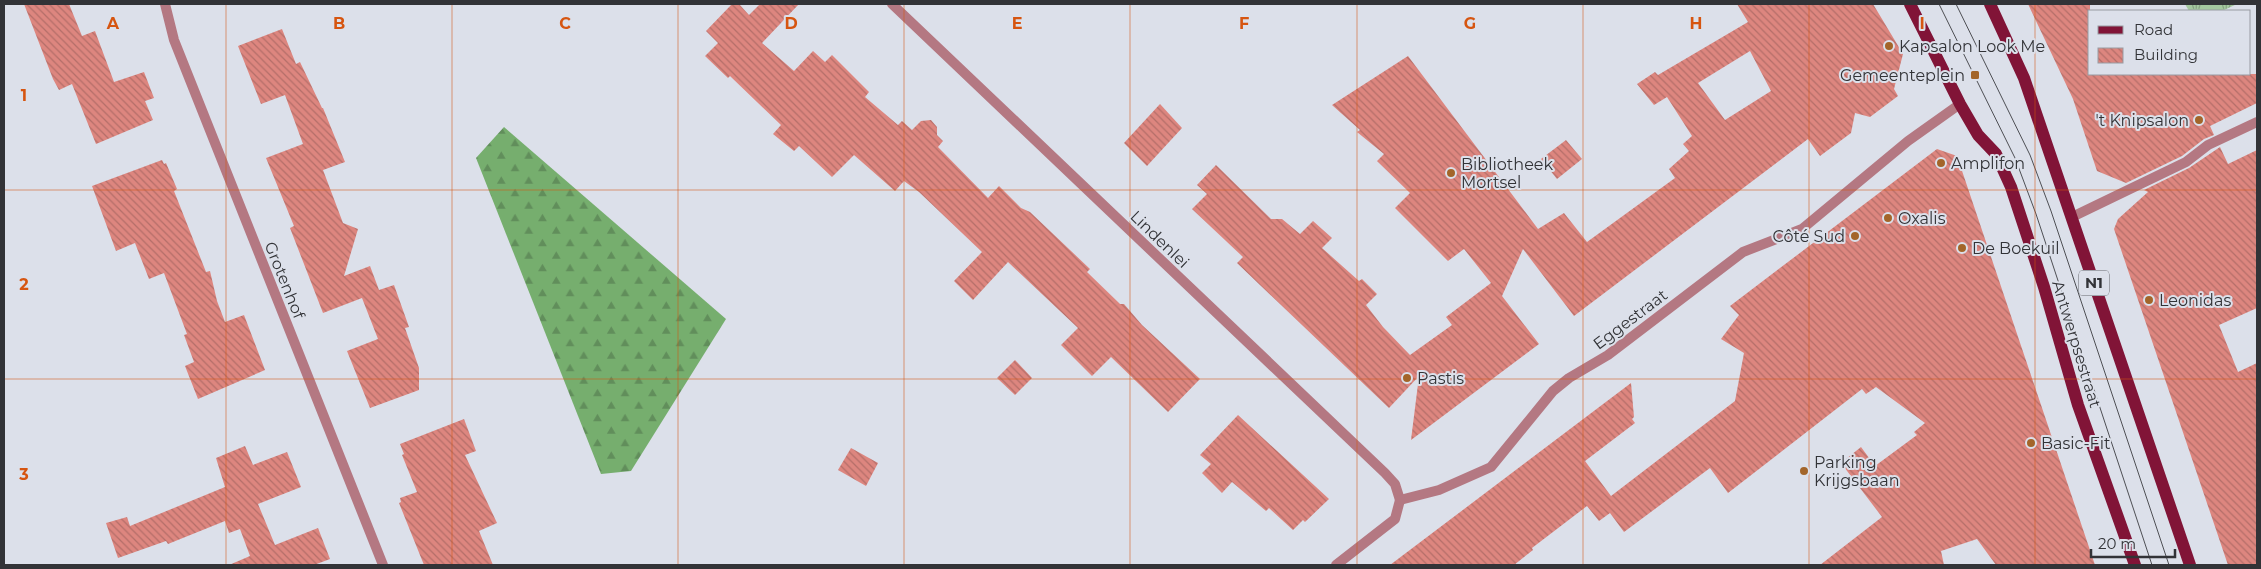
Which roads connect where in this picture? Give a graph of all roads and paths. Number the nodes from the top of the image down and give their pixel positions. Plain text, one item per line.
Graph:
1 (165, 4) edge
2 (892, 4) edge
3 (1910, 4) edge
4 (1990, 4) edge
5 (1960, 104) junction
6 (2257, 122) edge
7 (2072, 217) junction
8 (1400, 500) junction
9 (383, 565) edge
10 (1336, 565) edge
11 (2135, 565) edge
12 (2190, 565) edge

1 - 9 street, Grotenhof
2 - 8 street, Lindenlei
3 - 5 main road, Antwerpsestraat
4 - 7 main road, Antwerpsestraat / N1
5 - 8 street, Eggestraat
5 - 11 main road, Antwerpsestraat
6 - 7 street
7 - 12 main road, Antwerpsestraat / N1
8 - 10 street

